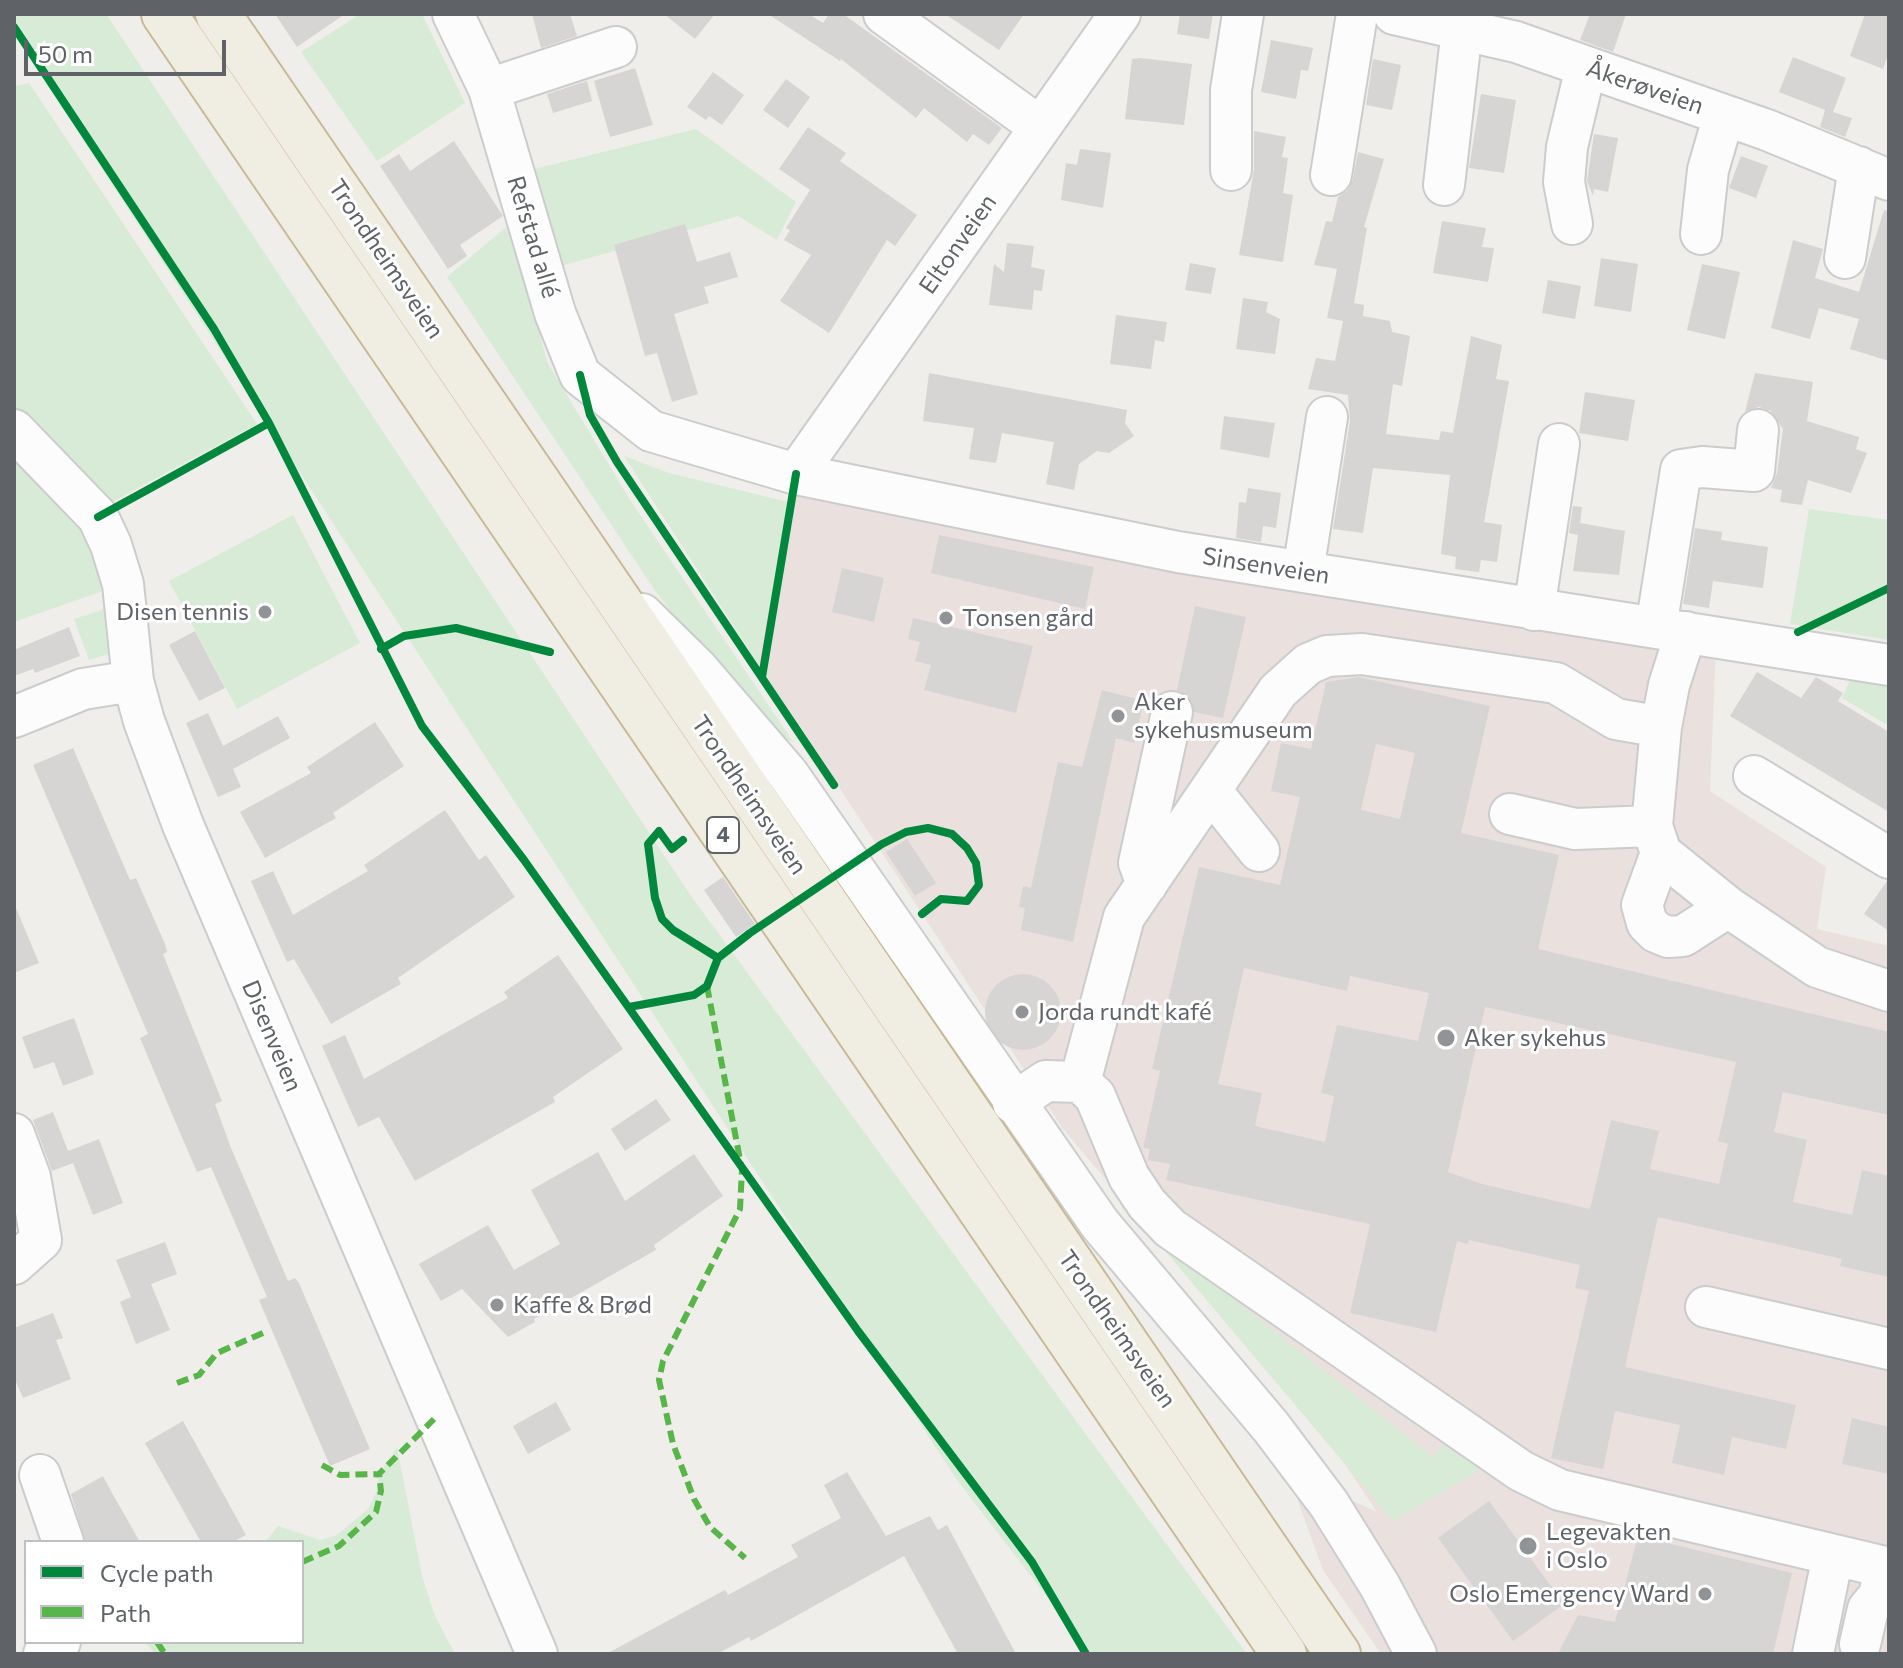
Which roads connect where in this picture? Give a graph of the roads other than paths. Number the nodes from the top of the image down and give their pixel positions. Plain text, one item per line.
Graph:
1 (164, 14) edge
2 (218, 14) edge
3 (453, 14) edge
4 (884, 14) edge
5 (1120, 14) edge
6 (1243, 14) edge
7 (1357, 14) edge
8 (1394, 14) edge
9 (1462, 29) junction
10 (1528, 29) edge
11 (616, 47) dead end
12 (1586, 67) junction
13 (489, 89) junction
14 (1724, 115) junction
15 (1040, 127) junction
16 (1231, 170) dead end
17 (1874, 173) edge
18 (1331, 175) dead end
19 (1444, 185) dead end
20 (1572, 224) dead end
21 (1701, 234) dead end
22 (1845, 258) dead end
23 (1327, 417) dead end
24 (14, 430) edge
25 (1758, 430) dead end
26 (651, 431) joint
27 (1559, 444) dead end
28 (796, 474) junction
29 (592, 565) junction
30 (1303, 572) junction
31 (1534, 610) junction
32 (1671, 630) junction
33 (1889, 665) edge
34 (133, 681) junction
35 (1172, 712) dead end
36 (14, 717) edge
37 (1661, 727) junction
38 (1754, 776) dead end
39 (1212, 792) junction
40 (1510, 814) dead end
41 (1656, 839) junction
42 (1259, 851) dead end
43 (1889, 858) edge
44 (1147, 884) junction
45 (1728, 907) junction
46 (1889, 991) edge
47 (1080, 1082) junction
48 (1013, 1103) junction
49 (14, 1134) edge
50 (14, 1264) edge
51 (1706, 1307) dead end
52 (1889, 1349) edge
53 (40, 1475) dead end
54 (62, 1540) edge
55 (1833, 1555) junction
56 (1884, 1577) edge
57 (1868, 1646) dead end
58 (537, 1654) edge
59 (1284, 1654) edge
60 (1338, 1654) edge
61 (1416, 1654) edge
62 (1813, 1654) edge

1 - 59 highway, Trondheimsveien / 4
2 - 29 highway, Trondheimsveien / 4
3 - 13 street, Refstad allé
4 - 15 street
5 - 15 street, Eltonveien
6 - 16 street
7 - 18 street
8 - 9 street, Åkerøveien
9 - 10 street, Åkerøveien
9 - 19 street
10 - 12 street, Åkerøveien
11 - 13 street
12 - 14 street, Åkerøveien
12 - 20 street
13 - 26 street, Refstad allé
14 - 17 street, Åkerøveien
14 - 21 street
15 - 28 street, Eltonveien
17 - 22 street
23 - 30 street
24 - 34 street, Disenveien
25 - 32 street
26 - 28 street, Sinsenveien
27 - 31 street
28 - 30 street, Sinsenveien
29 - 48 street, Trondheimsveien
29 - 60 highway, Trondheimsveien / 4
30 - 31 street, Sinsenveien
31 - 32 street, Sinsenveien
32 - 33 street, Sinsenveien
32 - 37 street
34 - 36 street
34 - 58 street, Disenveien
35 - 44 street
37 - 39 street
37 - 41 street
38 - 43 street
39 - 42 street
39 - 44 street
40 - 41 street
41 - 45 street
41 - 45 street
44 - 47 street
45 - 46 street
47 - 48 street
47 - 55 street
48 - 61 street, Trondheimsveien
49 - 50 street
51 - 52 street
53 - 54 street
55 - 56 street
55 - 62 street
56 - 57 street

